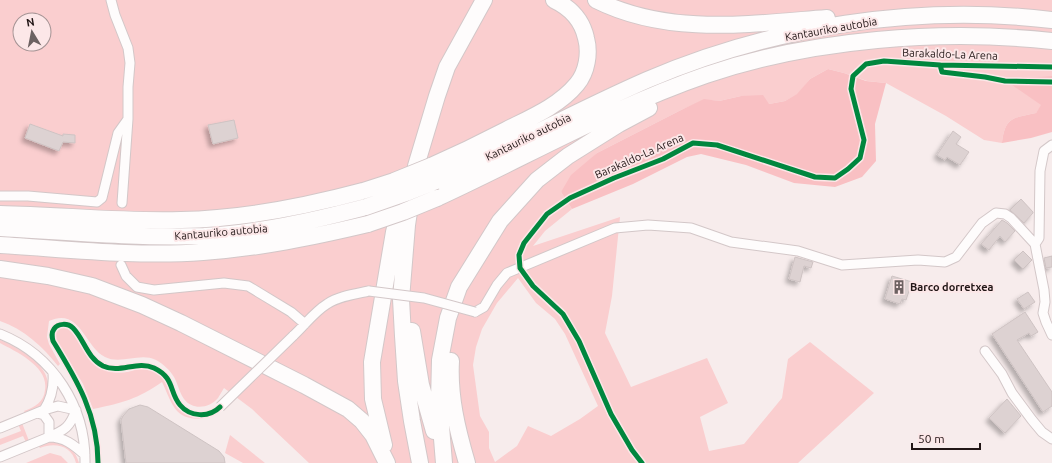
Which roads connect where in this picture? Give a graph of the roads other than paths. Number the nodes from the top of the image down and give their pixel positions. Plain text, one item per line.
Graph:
1 (111, 0) edge
2 (484, 0) edge
3 (554, 0) edge
4 (596, 0) edge
5 (926, 16) junction
6 (1052, 20) edge
7 (1052, 41) edge
8 (784, 54) junction
9 (128, 119) junction
10 (1052, 145) edge
11 (424, 166) junction
12 (0, 196) edge
13 (122, 203) dead end
14 (0, 214) edge
15 (0, 228) edge
16 (1035, 244) junction
17 (0, 245) edge
18 (478, 254) junction
19 (121, 265) dead end
20 (0, 269) edge
21 (305, 324) junction
22 (0, 334) edge
23 (1052, 335) edge
24 (986, 351) dead end
25 (53, 373) junction
26 (220, 407) dead end
27 (76, 410) junction
28 (41, 411) junction
29 (0, 428) edge
30 (49, 437) junction
31 (1052, 439) edge
32 (0, 457) edge
33 (85, 459) edge
34 (388, 463) edge
35 (420, 463) edge
36 (444, 463) edge
37 (467, 463) edge

1 - 9 street
2 - 11 highway
3 - 11 highway
4 - 5 highway
5 - 6 highway, Kantauriko autobia
5 - 15 highway, Kantauriko autobia, bridge
7 - 8 highway, Kantauriko autobia
8 - 17 highway, Kantauriko autobia, bridge
8 - 18 highway
9 - 12 street
9 - 13 street
10 - 16 street
11 - 14 highway, bridge
11 - 34 highway
11 - 35 highway
11 - 36 highway
16 - 21 street, bridge
16 - 23 street
18 - 36 highway
18 - 37 highway
19 - 21 street
20 - 34 highway
21 - 26 street, bridge
22 - 25 street
24 - 31 street
25 - 27 street
25 - 28 street
27 - 28 street
27 - 30 street
27 - 33 street
28 - 29 street
28 - 30 street
30 - 32 street
30 - 33 street

